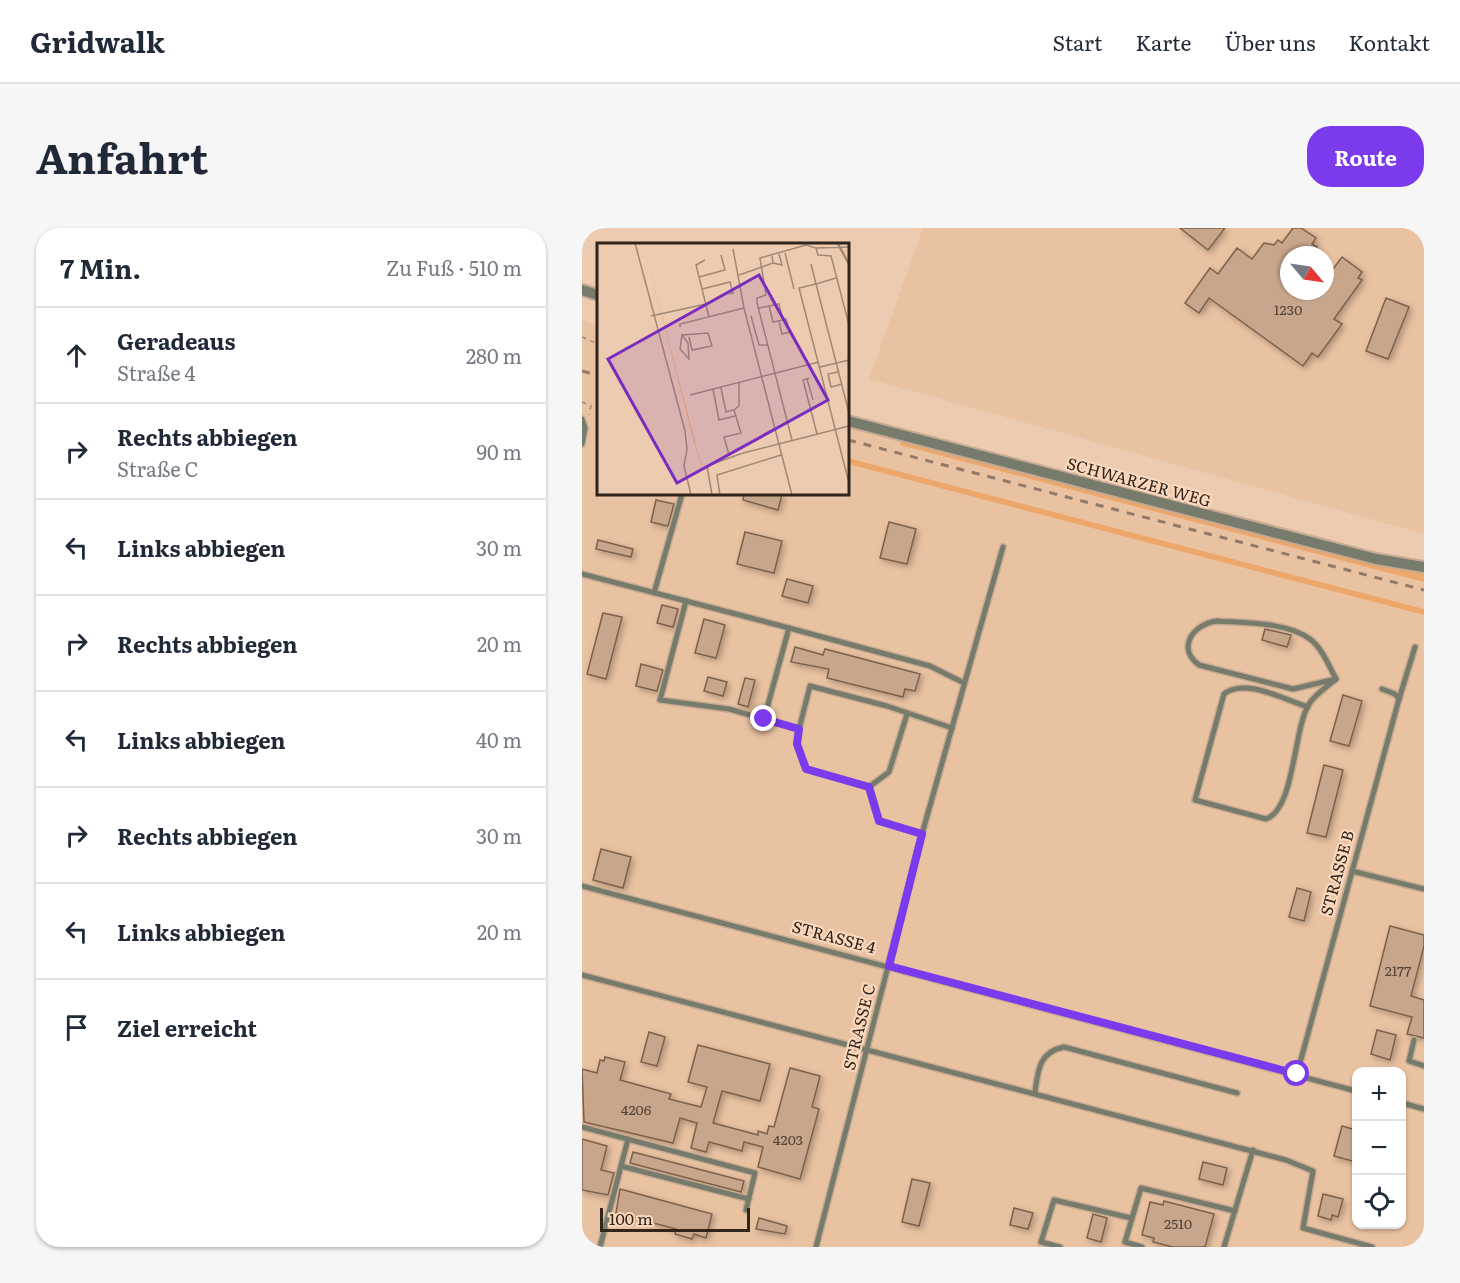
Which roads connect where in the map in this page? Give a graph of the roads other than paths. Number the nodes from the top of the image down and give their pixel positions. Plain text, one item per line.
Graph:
1 (582, 290) edge
2 (597, 295) edge
3 (582, 419) edge
4 (849, 421) edge
5 (582, 444) edge
6 (682, 495) edge
7 (1003, 547) dead end
8 (1424, 567) edge
9 (582, 574) edge
10 (654, 593) junction
11 (686, 601) junction
12 (789, 628) junction
13 (1415, 646) dead end
14 (1336, 679) junction
15 (964, 683) junction
16 (1382, 689) dead end
17 (1399, 699) junction
18 (1308, 707) junction
19 (907, 714) junction
20 (764, 719) junction
21 (952, 728) junction
22 (799, 729) junction
23 (869, 787) junction
24 (922, 834) junction
25 (1352, 871) junction
26 (582, 886) edge
27 (1424, 889) edge
28 (889, 966) junction
29 (582, 975) edge
30 (1414, 1040) dead end
31 (867, 1050) junction
32 (1424, 1066) edge
33 (1297, 1074) junction
34 (1352, 1090) edge
35 (1035, 1092) junction
36 (1236, 1093) dead end
37 (1406, 1104) edge
38 (1424, 1109) edge
39 (582, 1127) edge
40 (628, 1139) junction
41 (1253, 1150) junction
42 (621, 1166) junction
43 (749, 1200) junction
44 (746, 1210) dead end
45 (1235, 1210) junction
46 (1131, 1218) junction
47 (1124, 1245) edge
48 (600, 1247) edge
49 (816, 1247) edge
50 (1060, 1247) edge
51 (1142, 1247) edge
52 (1224, 1247) edge
53 (1372, 1247) edge

1 - 2 street
3 - 5 lane
4 - 8 street, SCHWARZER WEG
6 - 10 lane
7 - 15 lane, STRASSE C
9 - 10 lane
10 - 11 lane
11 - 12 lane
11 - 20 lane
12 - 15 lane
12 - 20 lane
13 - 17 lane, STRASSE B
14 - 14 lane
14 - 18 lane
15 - 21 lane, STRASSE C
16 - 17 lane
17 - 25 lane, STRASSE B
18 - 18 lane
19 - 21 lane
19 - 22 lane
19 - 23 lane
20 - 22 lane
21 - 24 lane, STRASSE C
22 - 23 lane
23 - 24 lane
24 - 28 lane, STRASSE C
25 - 27 lane
25 - 33 lane, STRASSE B
26 - 28 lane, STRASSE 4
28 - 31 lane, STRASSE C
28 - 33 lane, STRASSE 4
29 - 31 lane
30 - 32 lane
31 - 35 lane
31 - 49 lane, STRASSE C
33 - 34 lane, STRASSE 4
35 - 36 lane
35 - 41 lane
37 - 38 lane
39 - 40 lane
40 - 42 lane
40 - 43 lane
41 - 45 lane
41 - 53 lane
42 - 43 lane
42 - 48 lane
43 - 44 lane
45 - 46 lane
45 - 52 lane
46 - 47 lane
46 - 50 lane
47 - 51 lane

